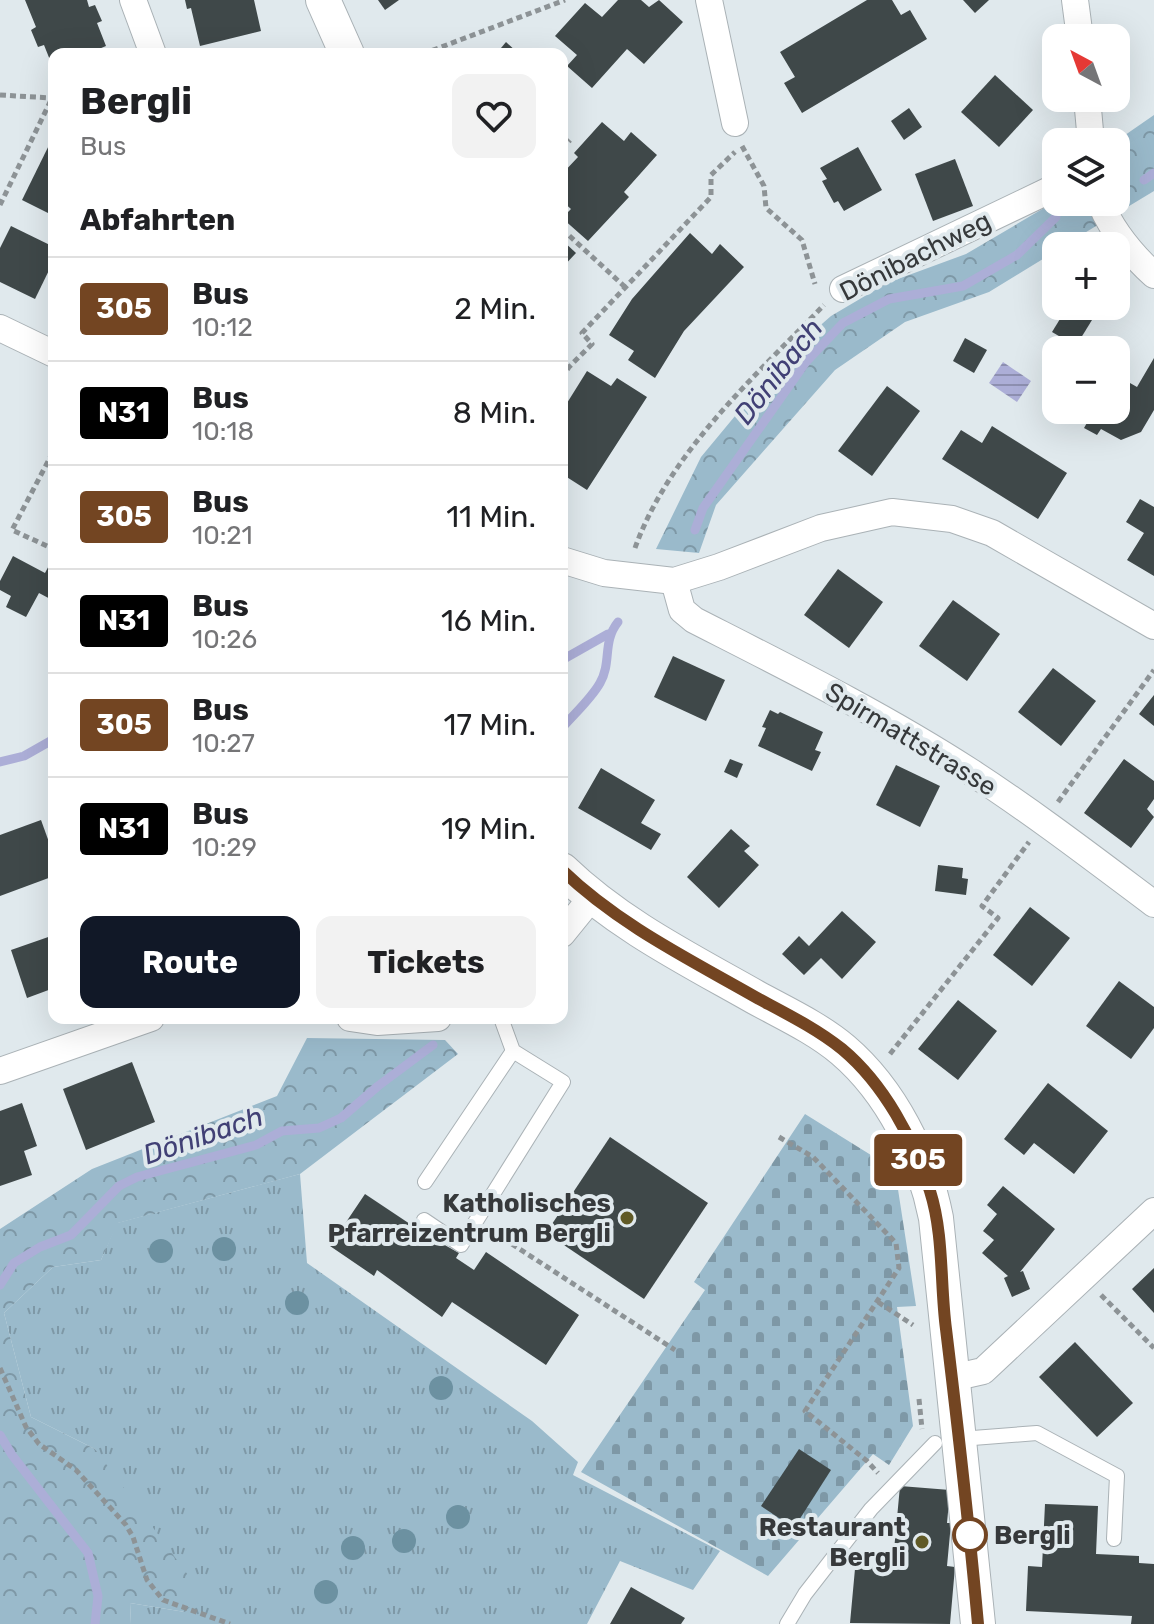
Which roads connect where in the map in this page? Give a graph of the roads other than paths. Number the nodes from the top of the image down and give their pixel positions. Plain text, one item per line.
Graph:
1 (133, 0) edge
2 (323, 0) edge
3 (709, 0) edge
4 (1075, 0) edge
5 (1078, 24) edge
6 (151, 48) edge
7 (344, 48) edge
8 (735, 123) road end
9 (1042, 194) edge
10 (1105, 216) edge
11 (1154, 275) edge
12 (835, 295) road end
13 (0, 328) edge
14 (48, 351) edge
15 (568, 562) edge
16 (674, 581) junction
17 (1154, 626) edge
18 (568, 875) edge
19 (592, 897) junction
20 (1154, 904) edge
21 (568, 927) edge
22 (129, 1024) edge
23 (503, 1024) edge
24 (513, 1051) junction
25 (0, 1071) edge
26 (425, 1182) road end
27 (1154, 1211) edge
28 (424, 1220) dead end
29 (952, 1378) junction
30 (948, 1441) junction
31 (1114, 1539) dead end
32 (787, 1624) edge
33 (978, 1624) edge

1 - 6 street
2 - 7 street
3 - 8 street
4 - 5 street
9 - 12 street, Dönibachweg
10 - 11 street
13 - 14 street
15 - 16 street
16 - 17 street
16 - 20 street, Spirmattstrasse
18 - 19 street
19 - 21 street
19 - 29 street
22 - 25 street
23 - 24 lane
24 - 26 lane
24 - 28 lane
27 - 29 street
29 - 30 street
30 - 31 lane
30 - 32 lane
30 - 33 street

